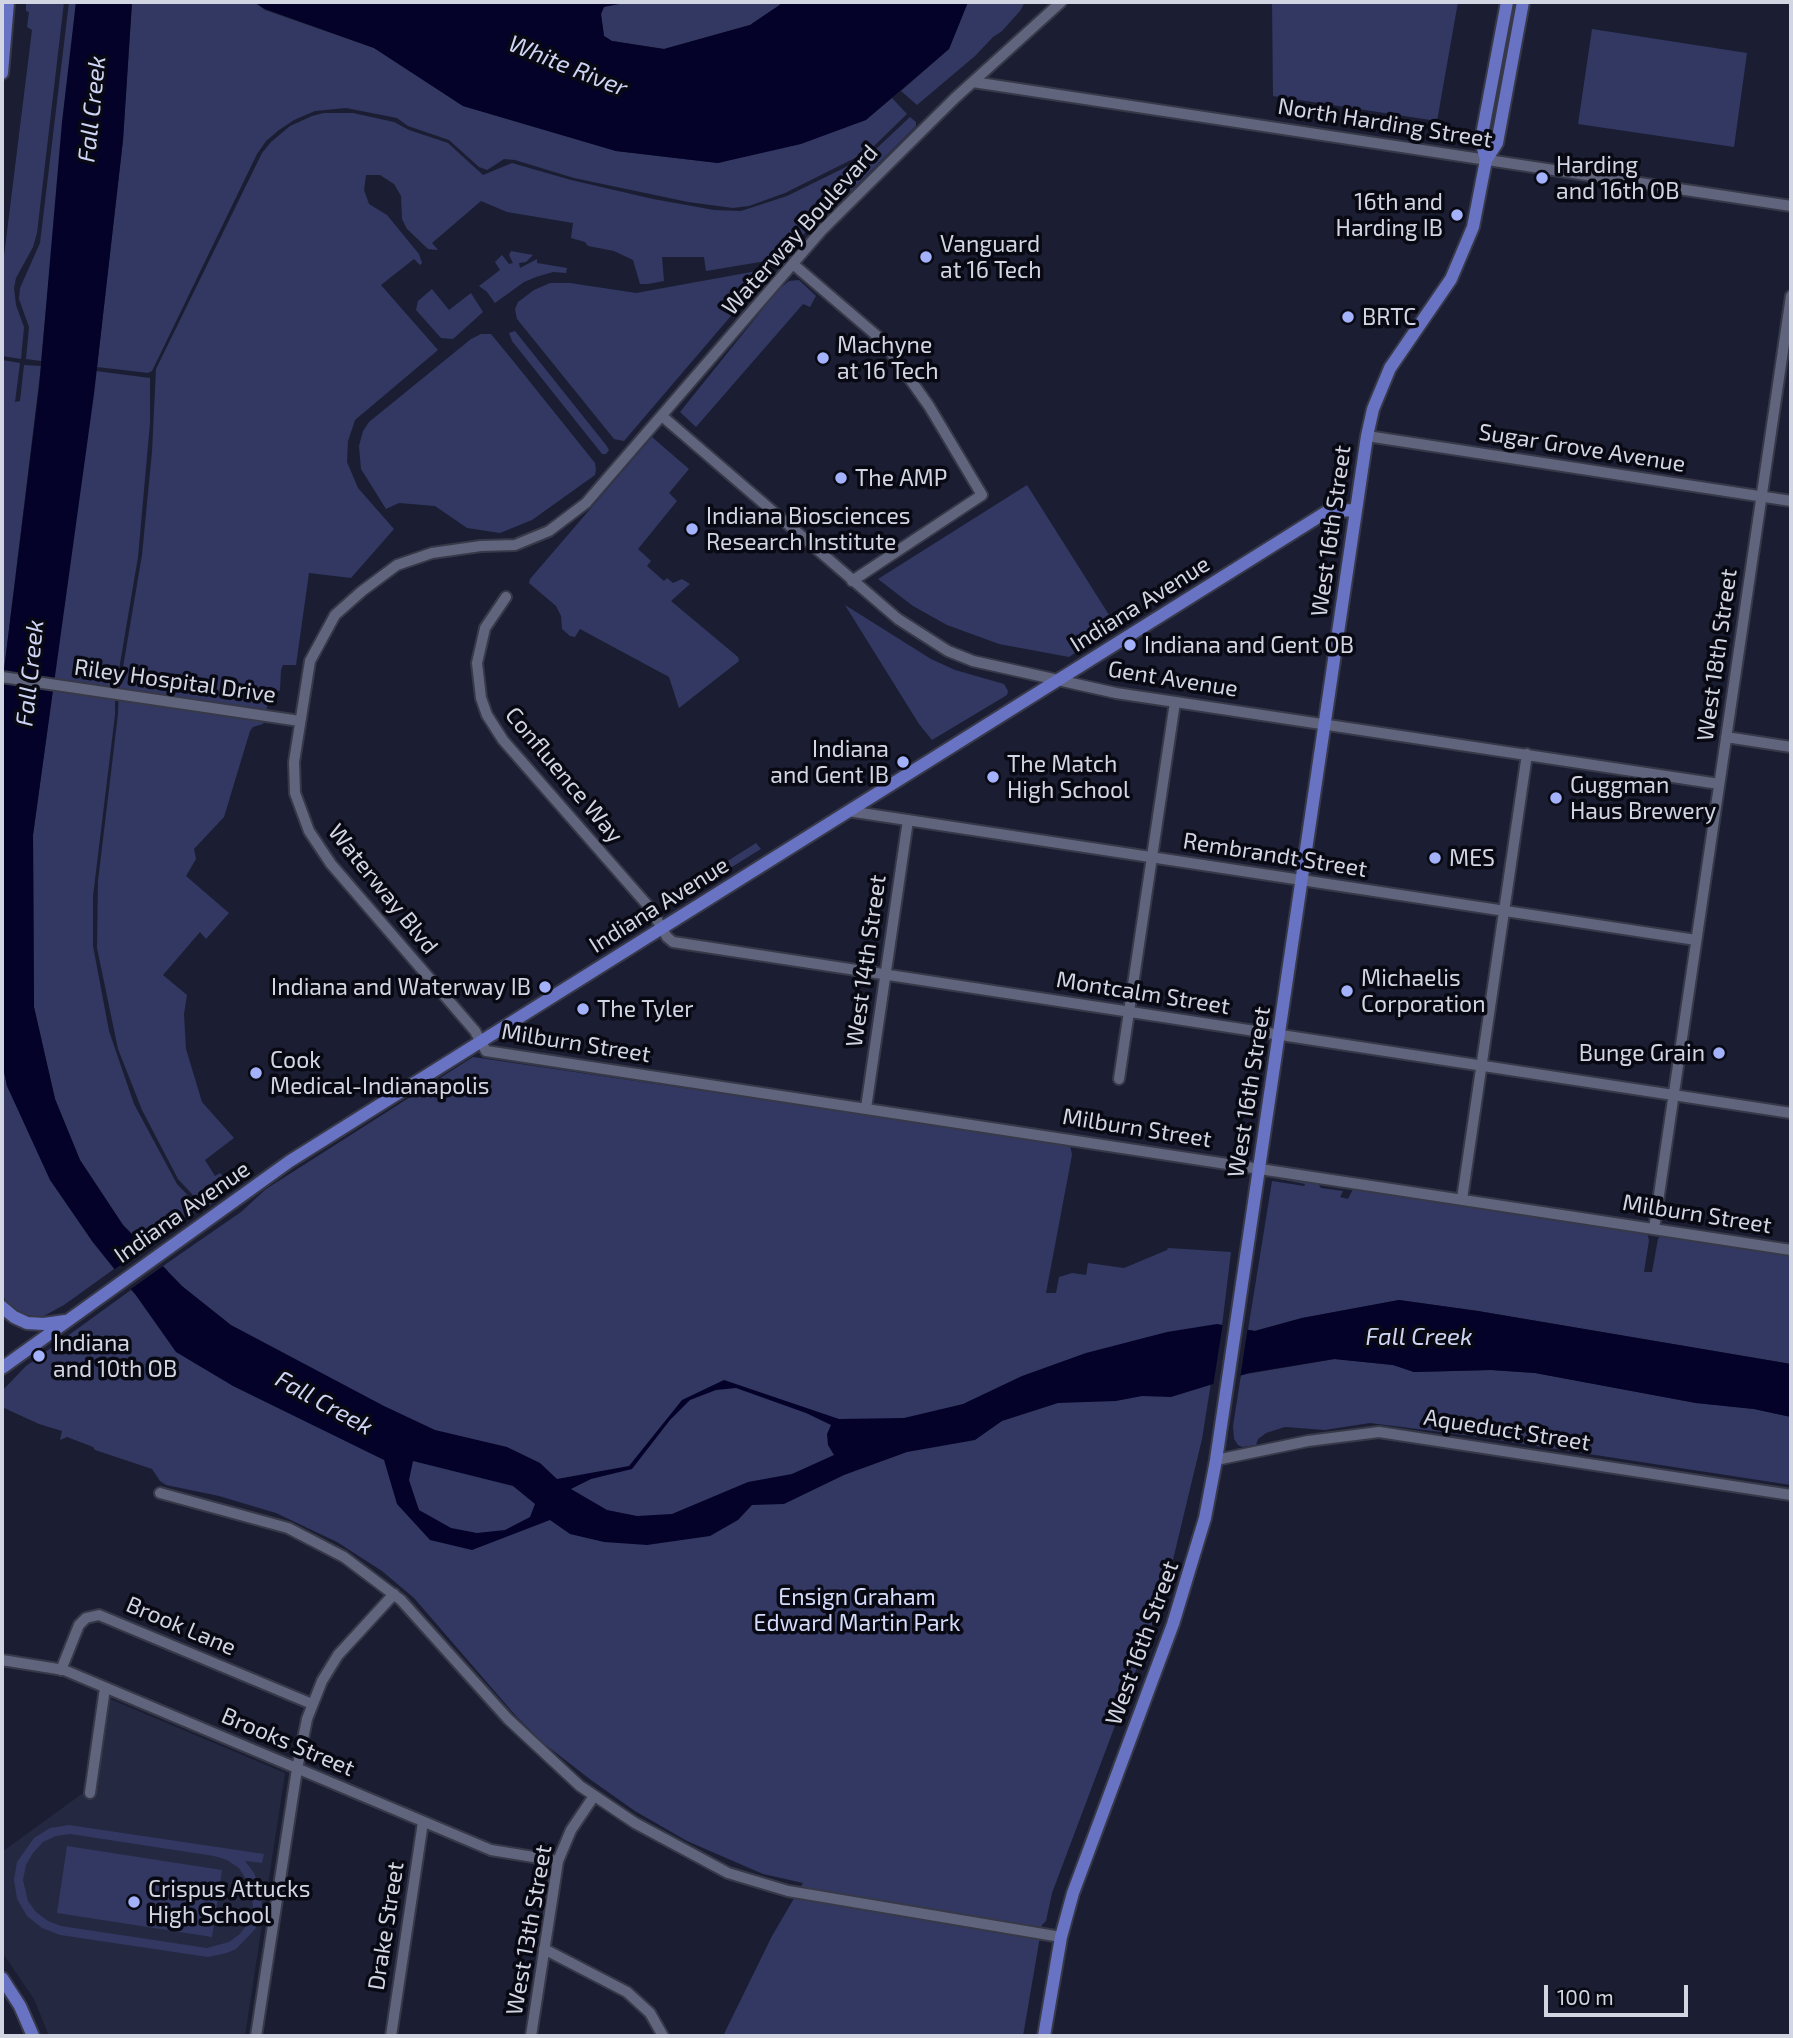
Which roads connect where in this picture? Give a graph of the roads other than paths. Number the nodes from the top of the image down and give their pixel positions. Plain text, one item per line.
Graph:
1 (8, 2) edge
2 (1061, 2) edge
3 (1507, 2) edge
4 (1522, 2) edge
5 (2, 73) edge
6 (973, 82) junction
7 (1486, 160) junction
8 (1791, 206) edge
9 (793, 264) junction
10 (1791, 296) edge
11 (1787, 354) edge
12 (662, 416) junction
13 (1367, 436) junction
14 (1762, 496) junction
15 (1791, 501) edge
16 (586, 503) joint
17 (1356, 510) junction
18 (852, 581) junction
19 (506, 597) dead end
20 (2, 677) edge
21 (1059, 680) junction
22 (1175, 702) junction
23 (300, 721) junction
24 (1324, 723) junction
25 (1726, 737) junction
26 (1791, 747) edge
27 (1527, 754) junction
28 (1719, 784) junction
29 (848, 811) junction
30 (908, 820) junction
31 (1152, 858) junction
32 (1301, 879) junction
33 (1503, 911) junction
34 (661, 929) junction
35 (1696, 940) junction
36 (885, 974) junction
37 (1129, 1012) junction
38 (1279, 1035) junction
39 (482, 1041) junction
40 (1481, 1066) junction
41 (1119, 1079) dead end
42 (1673, 1095) junction
43 (866, 1108) junction
44 (1791, 1113) edge
45 (1258, 1168) junction
46 (1461, 1199) junction
47 (1654, 1229) junction
48 (1791, 1250) edge
49 (2, 1307) edge
50 (65, 1321) junction
51 (2, 1368) edge
52 (1216, 1460) junction
53 (160, 1493) dead end
54 (1791, 1495) edge
55 (394, 1594) junction
56 (2, 1660) edge
57 (61, 1670) junction
58 (106, 1688) junction
59 (312, 1704) junction
60 (297, 1769) junction
61 (90, 1793) dead end
62 (594, 1796) junction
63 (423, 1822) junction
64 (558, 1861) junction
65 (1061, 1937) junction
66 (544, 1949) junction
67 (2, 1978) edge
68 (33, 2036) edge
69 (256, 2036) edge
70 (391, 2036) edge
71 (531, 2036) edge
72 (663, 2036) edge
73 (1044, 2036) edge

1 - 5 main road
2 - 6 street, Waterway Boulevard
3 - 7 main road, West 16th Street
4 - 7 main road, West 16th Street
6 - 7 street, North Harding Street
6 - 9 street, Waterway Boulevard
7 - 8 street, North Harding Street
7 - 13 main road, West 16th Street
9 - 12 street, Waterway Boulevard
9 - 18 street
10 - 11 street, West 18th Street
11 - 14 street, West 18th Street
12 - 16 street, Waterway Boulevard
12 - 18 street, Gent Avenue
13 - 14 street, Sugar Grove Avenue
13 - 17 main road, West 16th Street
14 - 15 street, Sugar Grove Avenue
14 - 25 street, West 18th Street
16 - 23 street, Waterway Blvd
17 - 21 main road, Indiana Avenue
17 - 24 main road, West 16th Street
18 - 21 street, Gent Avenue
19 - 34 street, Confluence Way
20 - 23 street, Riley Hospital Drive
21 - 22 street, Gent Avenue
21 - 29 main road, Indiana Avenue
22 - 24 street, Gent Avenue
22 - 31 street
23 - 39 street, Waterway Blvd
24 - 27 street, Gent Avenue
24 - 32 main road, West 16th Street
25 - 26 street
25 - 28 street, West 18th Street
27 - 28 street, Gent Avenue
27 - 33 street
28 - 35 street, West 18th Street
29 - 30 street, Rembrandt Street
29 - 34 main road, Indiana Avenue
30 - 31 street, Rembrandt Street
30 - 36 street, West 14th Street
31 - 32 street, Rembrandt Street
31 - 37 street
32 - 33 street, Rembrandt Street
32 - 38 main road, West 16th Street
33 - 35 street, Rembrandt Street
33 - 40 street
34 - 36 street, Montcalm Street
34 - 39 main road, Indiana Avenue
35 - 42 street, West 18th Street
36 - 37 street, Montcalm Street
36 - 43 street, West 14th Street
37 - 38 street, Montcalm Street
37 - 41 street
38 - 40 street, Montcalm Street
38 - 45 main road, West 16th Street
39 - 43 street, Milburn Street
39 - 50 main road, Indiana Avenue
40 - 42 street, Montcalm Street
40 - 46 street
42 - 44 street, Montcalm Street
42 - 47 street, West 18th Street
43 - 45 street, Milburn Street
45 - 46 street, Milburn Street
45 - 52 main road, West 16th Street
46 - 47 street, Milburn Street
47 - 48 street, Milburn Street
49 - 50 main road
50 - 51 main road, Indiana Avenue
52 - 54 street, Aqueduct Street
52 - 65 main road, West 16th Street
53 - 55 street
55 - 59 street
55 - 62 street
56 - 57 street, Brooks Street
57 - 58 street, Brooks Street
57 - 59 street, Brook Lane
58 - 60 street, Brooks Street
58 - 61 street
59 - 60 street
60 - 63 street, Brooks Street
60 - 69 street
62 - 64 street, West 13th Street
62 - 65 street
63 - 64 street, Brooks Street
63 - 70 street, Drake Street
64 - 66 street, West 13th Street
65 - 73 main road, West 16th Street
66 - 71 street, West 13th Street
66 - 72 street
67 - 68 main road

